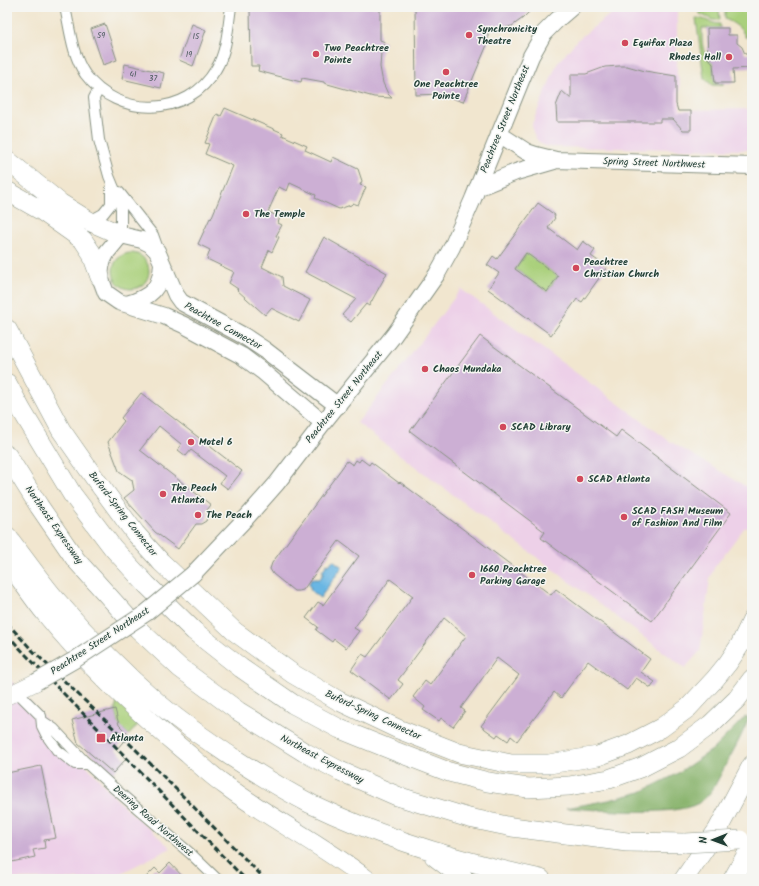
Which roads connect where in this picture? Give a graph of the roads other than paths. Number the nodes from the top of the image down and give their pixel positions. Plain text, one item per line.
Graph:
1 (65, 7) edge
2 (231, 7) edge
3 (572, 7) edge
4 (99, 89) junction
5 (499, 134) junction
6 (7, 160) edge
7 (556, 160) junction
8 (752, 166) edge
9 (109, 176) junction
10 (477, 188) junction
11 (7, 190) edge
12 (89, 221) junction
13 (121, 235) junction
14 (161, 258) junction
15 (100, 277) junction
16 (127, 304) junction
17 (7, 329) edge
18 (7, 383) edge
19 (338, 406) junction
20 (323, 423) junction
21 (7, 456) edge
22 (7, 536) edge
23 (7, 561) edge
24 (752, 620) edge
25 (752, 679) edge
26 (36, 682) joint
27 (12, 694) edge
28 (752, 765) edge
29 (752, 776) edge
30 (718, 829) junction
31 (749, 840) edge
32 (425, 849) junction
33 (217, 879) edge
34 (366, 879) edge
35 (464, 879) edge
36 (541, 879) edge
37 (684, 879) edge
38 (733, 879) edge

1 - 4 street
2 - 4 street
3 - 5 main road, Peachtree Street Northeast
4 - 9 street
5 - 7 main road, Spring Street Northwest
5 - 10 main road, Peachtree Street Northeast
6 - 12 highway
7 - 8 main road, Spring Street Northwest
7 - 10 main road, Spring Street Northwest
9 - 12 street
9 - 13 street
9 - 14 street
10 - 19 main road, Peachtree Street Northeast
11 - 15 highway
12 - 13 highway
13 - 14 main road, Peachtree Connector
13 - 15 main road
14 - 16 main road
14 - 19 main road, Peachtree Connector
15 - 16 main road, Peachtree Connector
16 - 20 main road, Peachtree Connector
17 - 24 highway, Buford-Spring Connector
18 - 25 highway
19 - 20 main road, Peachtree Street Northeast
20 - 26 main road, Peachtree Street Northeast, bridge
21 - 31 highway, Northeast Expressway, bridge
22 - 32 highway
23 - 34 highway
26 - 27 highway, Peachtree Street Northeast
27 - 33 street, Deering Road Northwest
28 - 30 highway
29 - 30 highway
30 - 37 highway
31 - 38 highway
32 - 35 highway
32 - 36 highway

